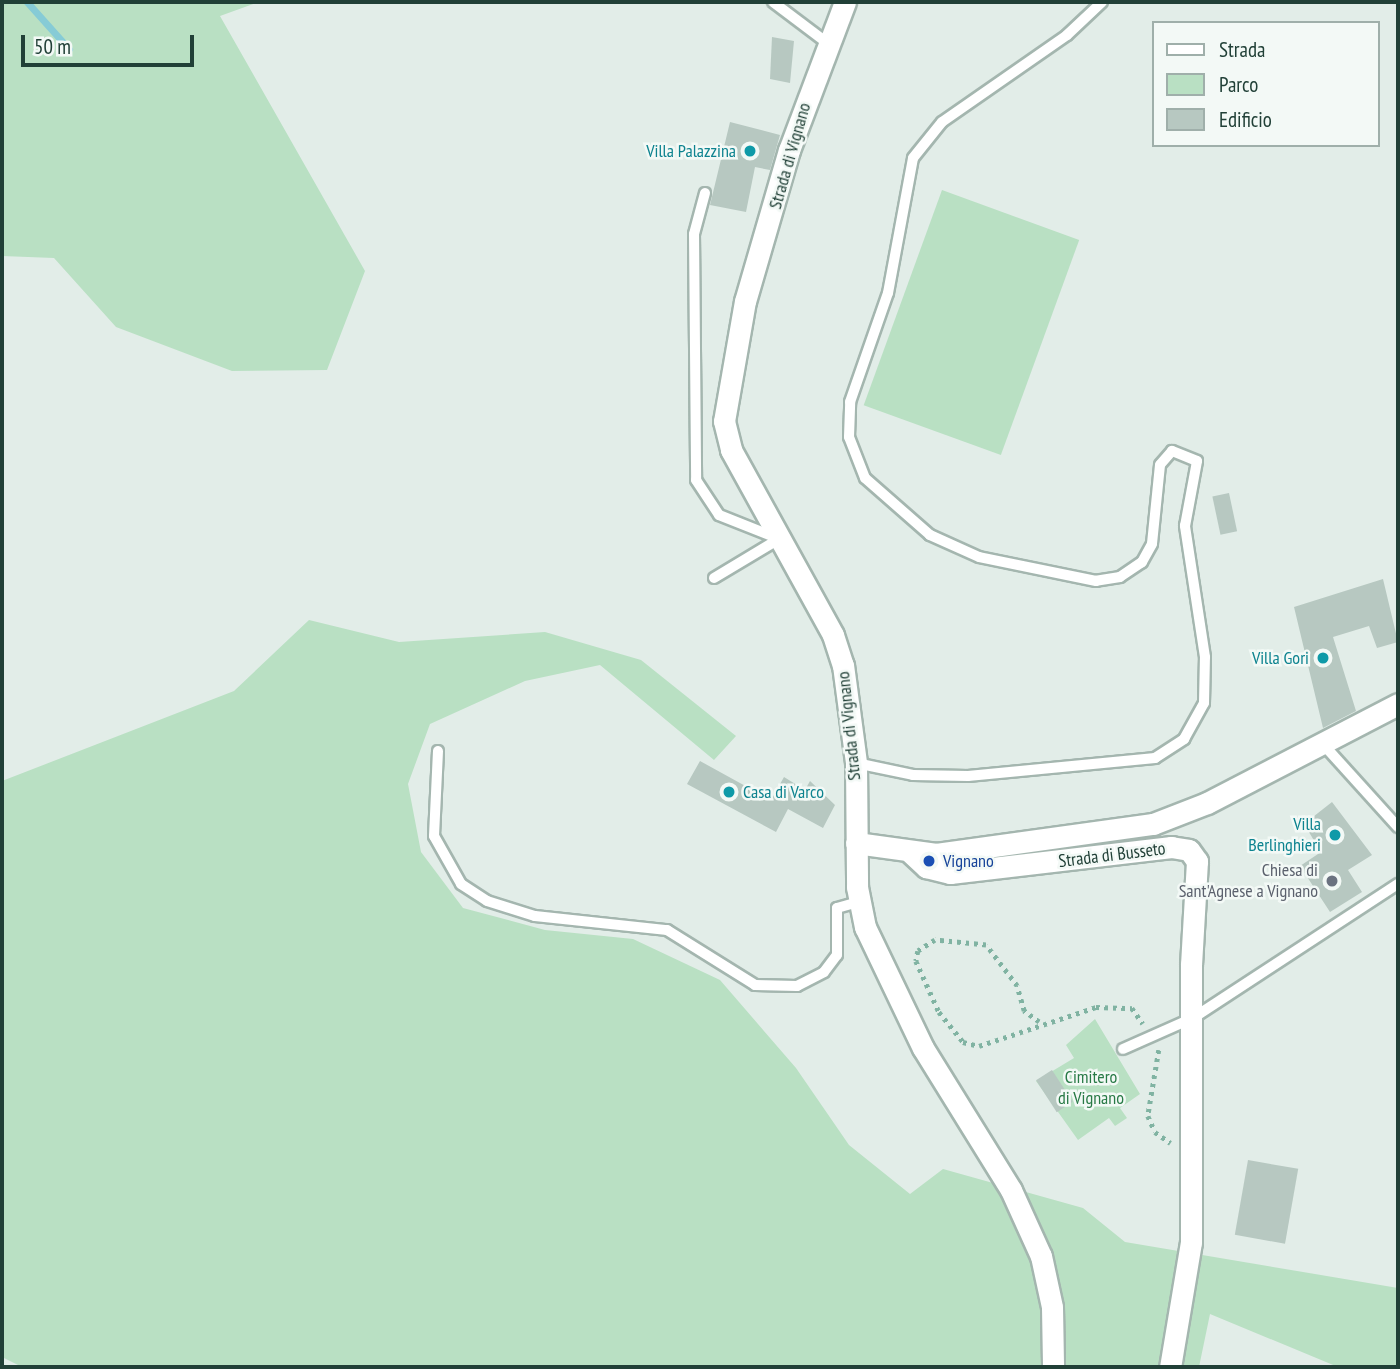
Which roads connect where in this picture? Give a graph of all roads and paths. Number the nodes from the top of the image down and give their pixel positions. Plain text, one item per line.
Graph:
1 (773, 2) edge
2 (845, 2) edge
3 (1102, 2) edge
4 (826, 42) junction
5 (705, 193) dead end
6 (779, 539) junction
7 (715, 578) dead end
8 (1398, 704) edge
9 (1323, 744) junction
10 (438, 751) dead end
11 (856, 763) junction
12 (1398, 827) edge
13 (856, 843) junction
14 (911, 853) junction
15 (1398, 884) edge
16 (858, 902) junction
17 (1193, 1018) junction
18 (1040, 1022) junction
19 (1163, 1032) junction
20 (1148, 1038) junction
21 (1123, 1049) dead end
22 (1189, 1141) junction
23 (1053, 1367) edge
24 (1170, 1367) edge

1 - 4 lane
2 - 4 street, Strada di Vignano
3 - 11 lane
4 - 6 street, Strada di Vignano
5 - 6 lane
6 - 7 lane
6 - 11 street, Strada di Vignano
8 - 9 street, Strada di Busseto
9 - 12 lane
9 - 14 street, Strada di Busseto
10 - 16 lane
11 - 13 street, Strada di Vignano
13 - 14 street, Strada di Busseto
13 - 16 street, Strada di Vignano
14 - 17 street, Strada di Busseto
15 - 17 lane
16 - 23 street, Strada di Vignano
17 - 19 lane
17 - 22 street, Strada di Busseto
18 - 18 path
18 - 20 path
19 - 20 lane
19 - 22 path
20 - 21 lane
22 - 24 street, Strada di Busseto

